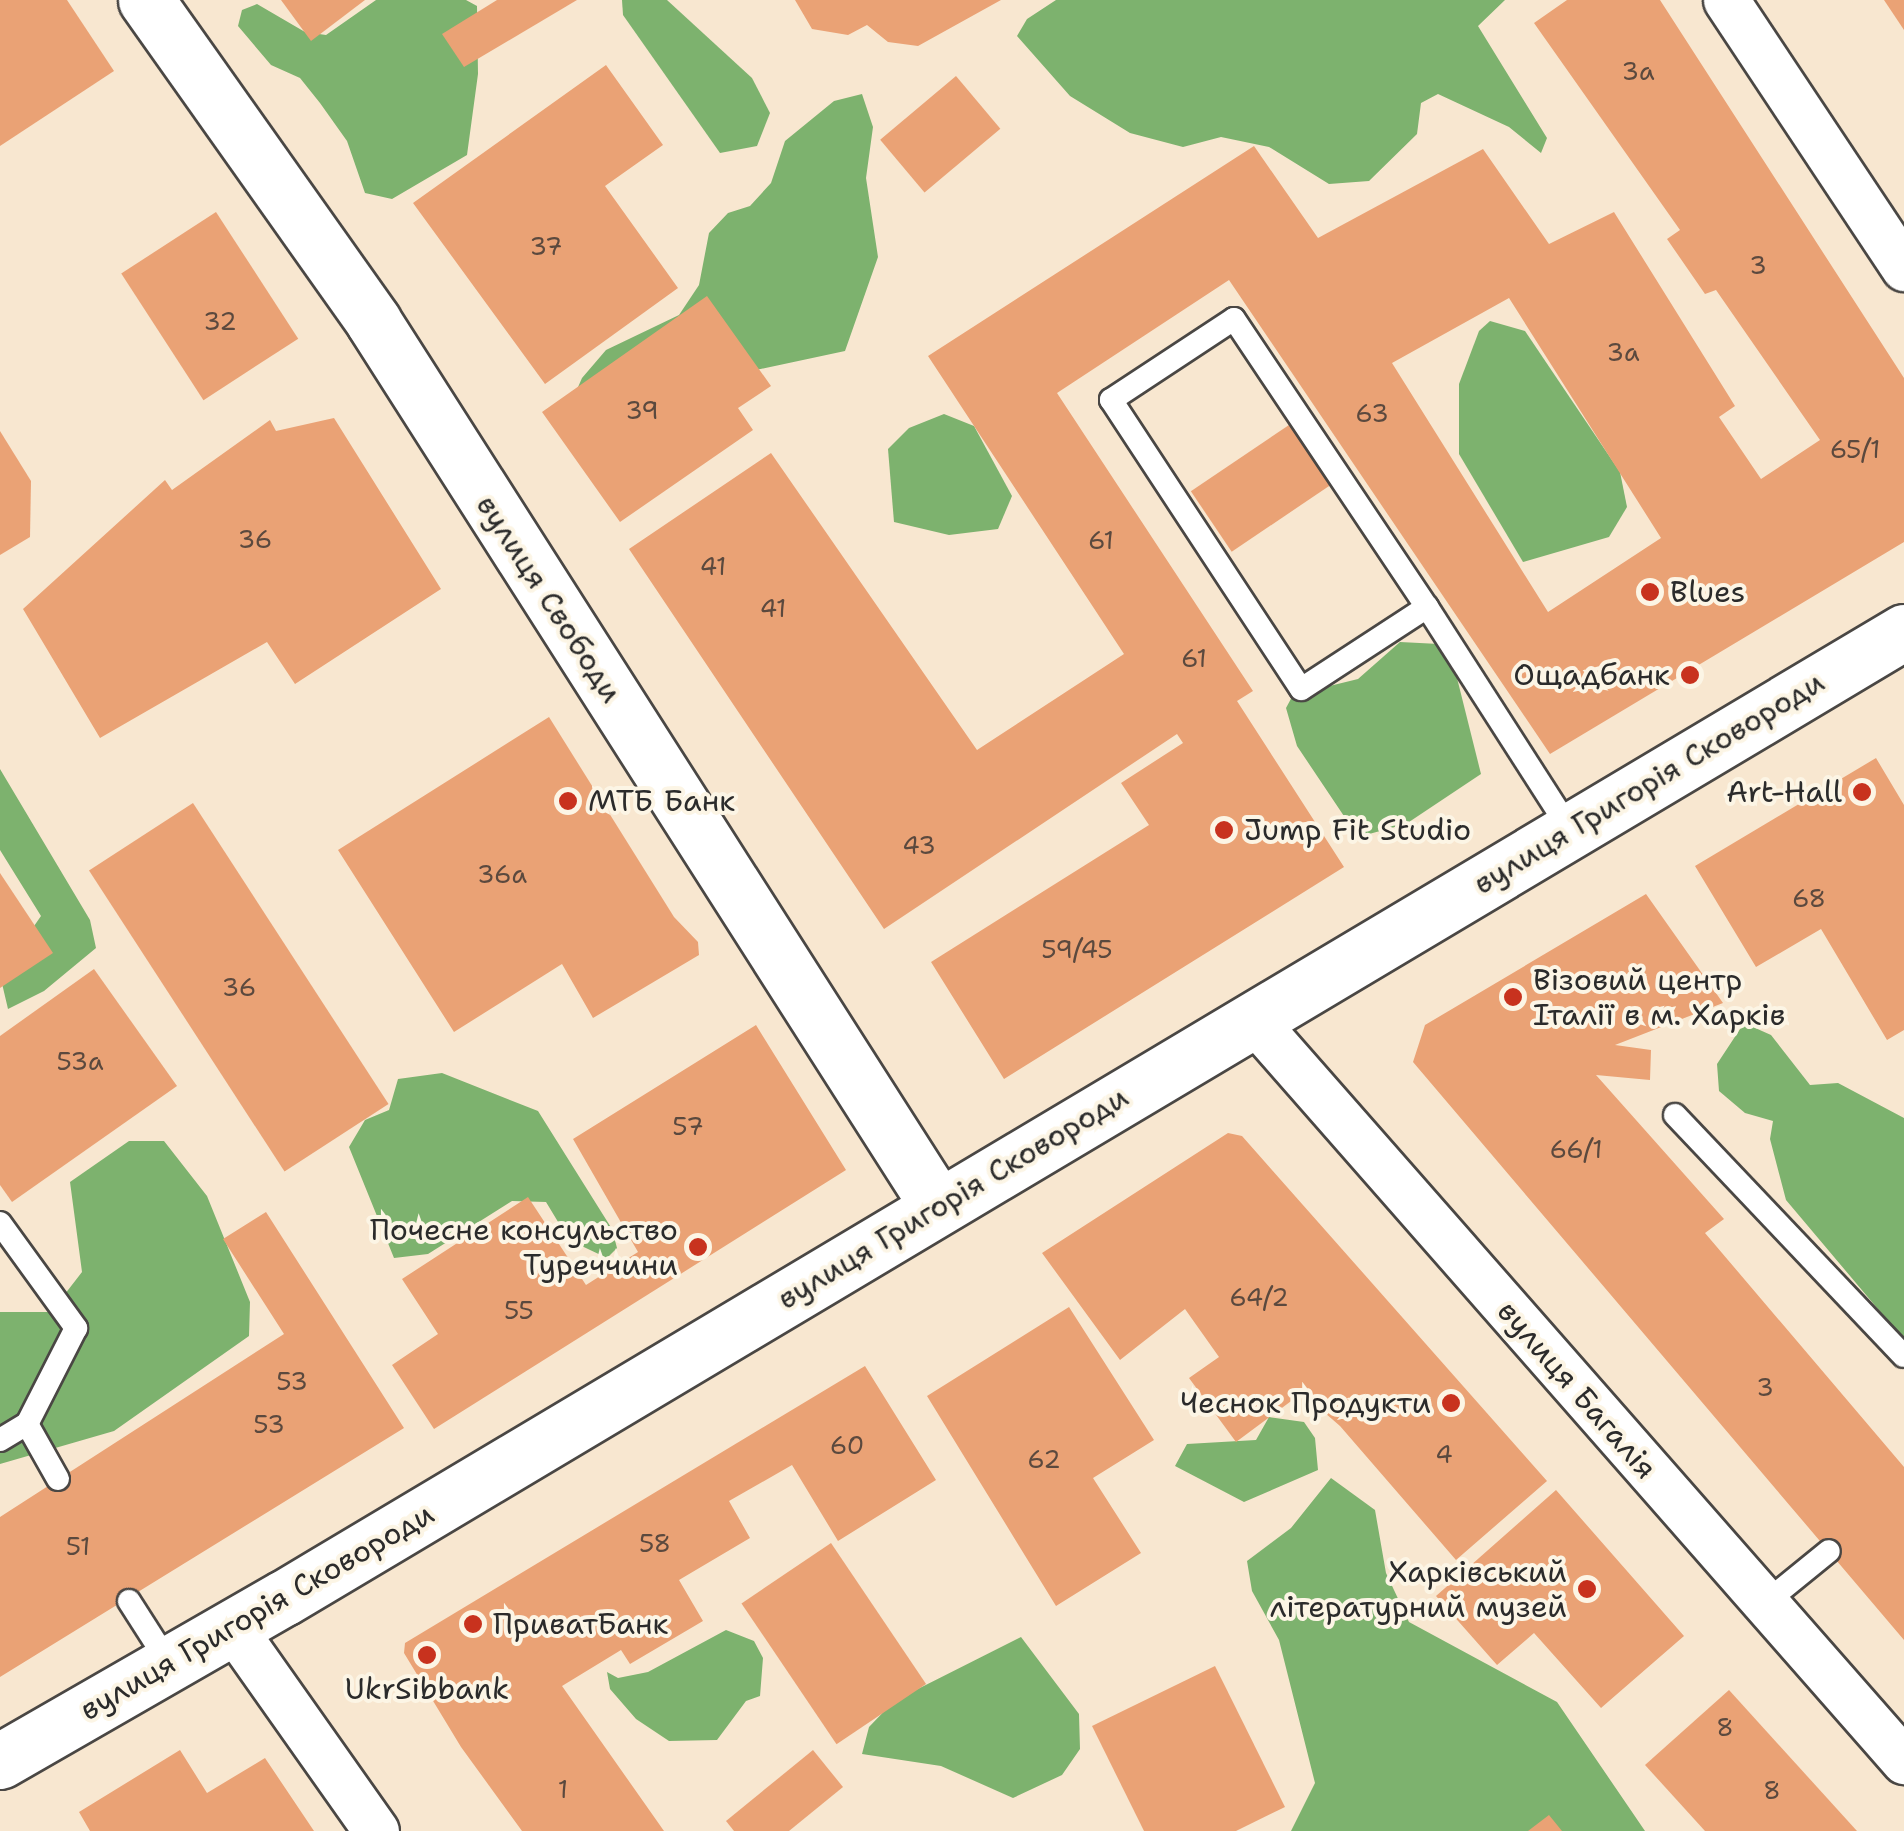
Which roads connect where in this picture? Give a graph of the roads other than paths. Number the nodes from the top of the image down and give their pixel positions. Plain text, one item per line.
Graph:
1 (146, 0) edge
2 (1726, 0) edge
3 (1904, 268) edge
4 (1427, 607) junction
5 (1904, 632) edge
6 (1570, 830) junction
7 (1252, 1018) junction
8 (1675, 1115) dead end
9 (938, 1206) junction
10 (0, 1223) edge
11 (1904, 1356) edge
12 (27, 1424) junction
13 (0, 1440) edge
14 (58, 1479) dead end
15 (1828, 1551) dead end
16 (129, 1601) dead end
17 (1764, 1603) junction
18 (233, 1628) junction
19 (170, 1665) junction
20 (0, 1761) edge
21 (1904, 1761) edge
22 (376, 1831) edge

1 - 9 main road, вулиця Свободи
2 - 3 street
4 - 4 lane
4 - 6 lane
5 - 6 main road, вулиця Григорія Сковороди
6 - 7 main road, вулиця Григорія Сковороди
7 - 9 main road, вулиця Григорія Сковороди
7 - 17 street, вулиця Багалія
8 - 11 lane
9 - 18 main road, вулиця Григорія Сковороди
10 - 12 lane
12 - 13 lane
12 - 14 lane
15 - 17 lane
16 - 19 lane
17 - 21 street, вулиця Багалія
18 - 19 main road, вулиця Григорія Сковороди
18 - 22 street
19 - 20 main road, вулиця Григорія Сковороди

